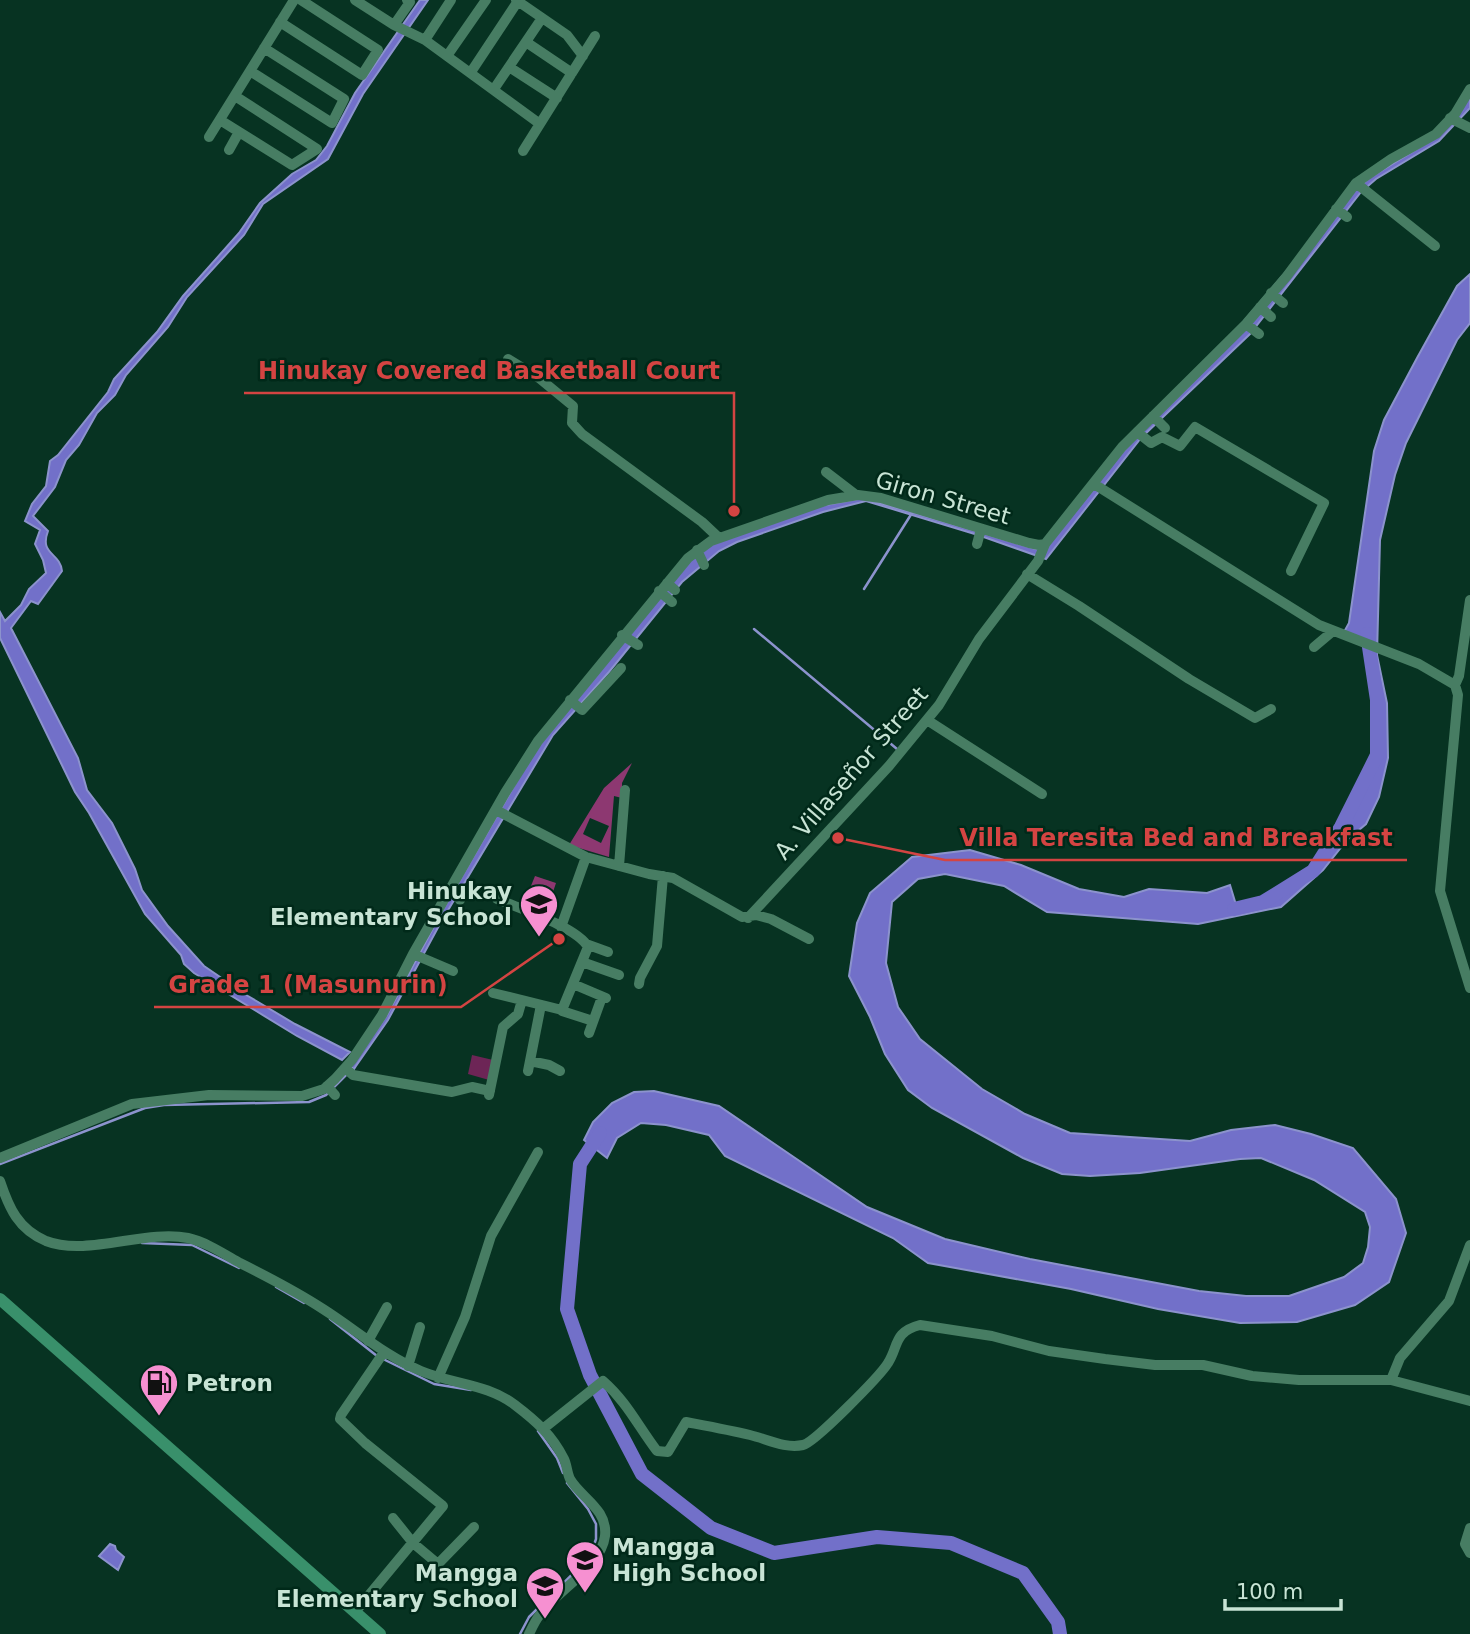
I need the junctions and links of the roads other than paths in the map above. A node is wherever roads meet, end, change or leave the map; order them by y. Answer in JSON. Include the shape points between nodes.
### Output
{"nodes":[{"id":1,"x":294,"y":0,"type":"edge"},
{"id":2,"x":301,"y":0,"type":"edge"},
{"id":3,"x":355,"y":0,"type":"edge"},
{"id":4,"x":407,"y":0,"type":"edge"},
{"id":5,"x":452,"y":0,"type":"edge"},
{"id":6,"x":486,"y":0,"type":"edge"},
{"id":7,"x":517,"y":1,"type":"edge"},
{"id":8,"x":542,"y":18,"type":"junction"},
{"id":9,"x":280,"y":22,"type":"junction"},
{"id":10,"x":394,"y":25,"type":"junction"},
{"id":11,"x":595,"y":36,"type":"dead end"},
{"id":12,"x":425,"y":40,"type":"junction"},
{"id":13,"x":526,"y":43,"type":"junction"},
{"id":14,"x":264,"y":48,"type":"junction"},
{"id":15,"x":447,"y":56,"type":"junction"},
{"id":16,"x":583,"y":56,"type":"junction"},
{"id":17,"x":509,"y":67,"type":"junction"},
{"id":18,"x":250,"y":71,"type":"junction"},
{"id":19,"x":471,"y":72,"type":"junction"},
{"id":20,"x":572,"y":73,"type":"junction"},
{"id":21,"x":494,"y":89,"type":"junction"},
{"id":22,"x":1470,"y":89,"type":"edge"},
{"id":23,"x":235,"y":96,"type":"junction"},
{"id":24,"x":557,"y":97,"type":"junction"},
{"id":25,"x":220,"y":120,"type":"junction"},
{"id":26,"x":1453,"y":120,"type":"junction"},
{"id":27,"x":540,"y":124,"type":"junction"},
{"id":28,"x":1470,"y":128,"type":"edge"},
{"id":29,"x":239,"y":132,"type":"junction"},
{"id":30,"x":209,"y":137,"type":"dead end"},
{"id":31,"x":229,"y":150,"type":"dead end"},
{"id":32,"x":523,"y":151,"type":"dead end"},
{"id":33,"x":1359,"y":186,"type":"junction"},
{"id":34,"x":1435,"y":246,"type":"dead end"},
{"id":35,"x":1248,"y":325,"type":"junction"},
{"id":36,"x":1259,"y":334,"type":"dead end"},
{"id":37,"x":508,"y":359,"type":"dead end"},
{"id":38,"x":1154,"y":417,"type":"junction"},
{"id":39,"x":1165,"y":428,"type":"dead end"},
{"id":40,"x":1139,"y":434,"type":"junction"},
{"id":41,"x":826,"y":472,"type":"dead end"},
{"id":42,"x":1097,"y":486,"type":"junction"},
{"id":43,"x":856,"y":495,"type":"junction"},
{"id":44,"x":719,"y":538,"type":"junction"},
{"id":45,"x":698,"y":552,"type":"junction"},
{"id":46,"x":1041,"y":552,"type":"junction"},
{"id":47,"x":704,"y":565,"type":"dead end"},
{"id":48,"x":1291,"y":571,"type":"dead end"},
{"id":49,"x":1027,"y":574,"type":"junction"},
{"id":50,"x":1470,"y":600,"type":"edge"},
{"id":51,"x":1338,"y":634,"type":"junction"},
{"id":52,"x":1314,"y":647,"type":"dead end"},
{"id":53,"x":621,"y":668,"type":"dead end"},
{"id":54,"x":1455,"y":685,"type":"junction"},
{"id":55,"x":573,"y":703,"type":"junction"},
{"id":56,"x":1271,"y":709,"type":"dead end"},
{"id":57,"x":927,"y":720,"type":"junction"},
{"id":58,"x":625,"y":790,"type":"dead end"},
{"id":59,"x":1042,"y":794,"type":"dead end"},
{"id":60,"x":500,"y":812,"type":"junction"},
{"id":61,"x":586,"y":857,"type":"junction"},
{"id":62,"x":619,"y":866,"type":"junction"},
{"id":63,"x":663,"y":876,"type":"junction"},
{"id":64,"x":497,"y":899,"type":"dead end"},
{"id":65,"x":748,"y":918,"type":"junction"},
{"id":66,"x":561,"y":927,"type":"junction"},
{"id":67,"x":809,"y":939,"type":"dead end"},
{"id":68,"x":586,"y":944,"type":"junction"},
{"id":69,"x":608,"y":952,"type":"dead end"},
{"id":70,"x":418,"y":957,"type":"junction"},
{"id":71,"x":582,"y":962,"type":"junction"},
{"id":72,"x":453,"y":971,"type":"dead end"},
{"id":73,"x":619,"y":975,"type":"dead end"},
{"id":74,"x":573,"y":984,"type":"junction"},
{"id":75,"x":639,"y":984,"type":"dead end"},
{"id":76,"x":1470,"y":988,"type":"edge"},
{"id":77,"x":493,"y":993,"type":"dead end"},
{"id":78,"x":522,"y":1000,"type":"junction"},
{"id":79,"x":541,"y":1005,"type":"junction"},
{"id":80,"x":562,"y":1012,"type":"dead end"},
{"id":81,"x":593,"y":1021,"type":"junction"},
{"id":82,"x":589,"y":1033,"type":"dead end"},
{"id":83,"x":350,"y":1068,"type":"junction"},
{"id":84,"x":560,"y":1072,"type":"dead end"},
{"id":85,"x":327,"y":1086,"type":"junction"},
{"id":86,"x":335,"y":1095,"type":"dead end"},
{"id":87,"x":538,"y":1152,"type":"dead end"},
{"id":88,"x":0,"y":1158,"type":"edge"},
{"id":89,"x":0,"y":1181,"type":"edge"},
{"id":90,"x":1470,"y":1245,"type":"edge"},
{"id":91,"x":0,"y":1299,"type":"edge"},
{"id":92,"x":387,"y":1307,"type":"dead end"},
{"id":93,"x":420,"y":1327,"type":"dead end"},
{"id":94,"x":368,"y":1341,"type":"junction"},
{"id":95,"x":379,"y":1358,"type":"junction"},
{"id":96,"x":408,"y":1366,"type":"junction"},
{"id":97,"x":438,"y":1378,"type":"junction"},
{"id":98,"x":1391,"y":1380,"type":"junction"},
{"id":99,"x":1470,"y":1401,"type":"edge"},
{"id":100,"x":544,"y":1429,"type":"junction"},
{"id":101,"x":393,"y":1518,"type":"dead end"},
{"id":102,"x":474,"y":1527,"type":"dead end"},
{"id":103,"x":1470,"y":1528,"type":"edge"},
{"id":104,"x":413,"y":1543,"type":"junction"},
{"id":105,"x":1470,"y":1553,"type":"edge"},
{"id":106,"x":355,"y":1612,"type":"junction"},
{"id":107,"x":380,"y":1634,"type":"edge"},
{"id":108,"x":528,"y":1634,"type":"edge"}],
"edges":[{"from":1,"to":9,"type":"street"},
{"from":2,"to":9,"type":"street","via":[[378,50],[362,75]]},
{"from":3,"to":10,"type":"street"},
{"from":4,"to":10,"type":"street","via":[[410,2]]},
{"from":5,"to":12,"type":"street"},
{"from":6,"to":15,"type":"street"},
{"from":7,"to":8,"type":"street"},
{"from":7,"to":19,"type":"street"},
{"from":8,"to":13,"type":"street"},
{"from":8,"to":16,"type":"street","via":[[567,35]]},
{"from":9,"to":14,"type":"street"},
{"from":10,"to":12,"type":"street"},
{"from":11,"to":16,"type":"street"},
{"from":12,"to":15,"type":"street"},
{"from":13,"to":17,"type":"street"},
{"from":13,"to":20,"type":"street"},
{"from":14,"to":18,"type":"street"},
{"from":14,"to":18,"type":"street","via":[[344,99],[331,123]]},
{"from":15,"to":19,"type":"street"},
{"from":16,"to":20,"type":"street"},
{"from":17,"to":21,"type":"street"},
{"from":17,"to":24,"type":"street"},
{"from":18,"to":23,"type":"street"},
{"from":19,"to":21,"type":"street"},
{"from":20,"to":24,"type":"street"},
{"from":21,"to":27,"type":"street"},
{"from":22,"to":26,"type":"street"},
{"from":23,"to":25,"type":"street"},
{"from":23,"to":29,"type":"street","via":[[317,149],[292,164]]},
{"from":24,"to":27,"type":"street"},
{"from":25,"to":29,"type":"street"},
{"from":25,"to":30,"type":"street"},
{"from":26,"to":28,"type":"street"},
{"from":26,"to":33,"type":"street","via":[[1429,143]]},
{"from":27,"to":32,"type":"street"},
{"from":29,"to":31,"type":"street"},
{"from":33,"to":34,"type":"street"},
{"from":33,"to":35,"type":"street","via":[[1265,311]]},
{"from":35,"to":36,"type":"street"},
{"from":35,"to":38,"type":"street","via":[[1181,396]]},
{"from":37,"to":44,"type":"street","via":[[573,406],[572,423],[578,431]]},
{"from":38,"to":39,"type":"street"},
{"from":38,"to":40,"type":"street"},
{"from":40,"to":42,"type":"street","via":[[1122,447]]},
{"from":40,"to":48,"type":"street","via":[[1151,443],[1162,437],[1180,446],[1195,426],[1324,503]]},
{"from":41,"to":43,"type":"street"},
{"from":42,"to":46,"type":"street"},
{"from":42,"to":51,"type":"street"},
{"from":43,"to":44,"type":"street","name":"Giron Street","via":[[828,500],[739,537]]},
{"from":43,"to":46,"type":"street","name":"Giron Street","via":[[894,501],[980,535],[1039,545]]},
{"from":44,"to":45,"type":"street","name":"Giron Street"},
{"from":45,"to":47,"type":"street"},
{"from":45,"to":55,"type":"street","name":"Giron Street","via":[[683,562],[665,596]]},
{"from":46,"to":49,"type":"street","name":"A. Villaseñor Street"},
{"from":49,"to":56,"type":"street","via":[[1255,718]]},
{"from":49,"to":57,"type":"street","name":"A. Villaseñor Street"},
{"from":50,"to":54,"type":"street"},
{"from":51,"to":52,"type":"street"},
{"from":51,"to":54,"type":"street","via":[[1419,664]]},
{"from":53,"to":55,"type":"street","via":[[582,710]]},
{"from":54,"to":76,"type":"street","via":[[1458,695],[1440,891]]},
{"from":55,"to":60,"type":"street","name":"Giron Street","via":[[538,741]]},
{"from":57,"to":59,"type":"street"},
{"from":57,"to":65,"type":"street","name":"A. Villaseñor Street"},
{"from":58,"to":62,"type":"street"},
{"from":60,"to":61,"type":"street"},
{"from":60,"to":70,"type":"street","name":"Giron Street"},
{"from":61,"to":62,"type":"street"},
{"from":61,"to":66,"type":"street"},
{"from":62,"to":63,"type":"street"},
{"from":63,"to":65,"type":"street"},
{"from":63,"to":75,"type":"street","via":[[657,946]]},
{"from":64,"to":66,"type":"street"},
{"from":65,"to":67,"type":"street","via":[[771,919]]},
{"from":66,"to":68,"type":"street"},
{"from":68,"to":69,"type":"street"},
{"from":68,"to":71,"type":"street"},
{"from":70,"to":72,"type":"street"},
{"from":70,"to":83,"type":"street","name":"Giron Street"},
{"from":71,"to":73,"type":"street"},
{"from":71,"to":74,"type":"street"},
{"from":74,"to":79,"type":"street","via":[[562,1010]]},
{"from":74,"to":81,"type":"street","via":[[604,997]]},
{"from":77,"to":78,"type":"street"},
{"from":78,"to":79,"type":"street"},
{"from":78,"to":83,"type":"street","via":[[517,1014],[503,1027],[490,1093],[472,1087],[452,1092]]},
{"from":79,"to":84,"type":"street","via":[[529,1066],[549,1065]]},
{"from":80,"to":81,"type":"street"},
{"from":81,"to":82,"type":"street"},
{"from":83,"to":85,"type":"street","name":"Giron Street"},
{"from":85,"to":86,"type":"street"},
{"from":85,"to":88,"type":"street","via":[[302,1096],[209,1096],[132,1104]]},
{"from":87,"to":97,"type":"street","via":[[491,1236],[466,1317]]},
{"from":89,"to":94,"type":"street","via":[[21,1226],[49,1242],[71,1245],[188,1238],[324,1309]]},
{"from":90,"to":98,"type":"street","via":[[1449,1301],[1400,1358]]},
{"from":91,"to":106,"type":"main road"},
{"from":92,"to":94,"type":"street"},
{"from":93,"to":96,"type":"street"},
{"from":94,"to":95,"type":"street"},
{"from":95,"to":96,"type":"street"},
{"from":95,"to":104,"type":"street","via":[[340,1419],[443,1506]]},
{"from":96,"to":97,"type":"street"},
{"from":97,"to":100,"type":"street","via":[[483,1388],[512,1402]]},
{"from":98,"to":99,"type":"street"},
{"from":98,"to":100,"type":"street","via":[[1299,1380],[1203,1365],[1155,1365],[1049,1351],[920,1325],[896,1340],[889,1363],[806,1445],[791,1447],[686,1422],[668,1452],[657,1451],[631,1410],[603,1381]]},
{"from":100,"to":108,"type":"street","via":[[566,1462],[570,1479],[603,1520],[605,1534],[596,1560],[539,1615]]},
{"from":101,"to":104,"type":"street"},
{"from":102,"to":104,"type":"street","via":[[438,1564]]},
{"from":103,"to":105,"type":"street","via":[[1465,1544]]},
{"from":104,"to":106,"type":"street"},
{"from":106,"to":107,"type":"main road"}]}
